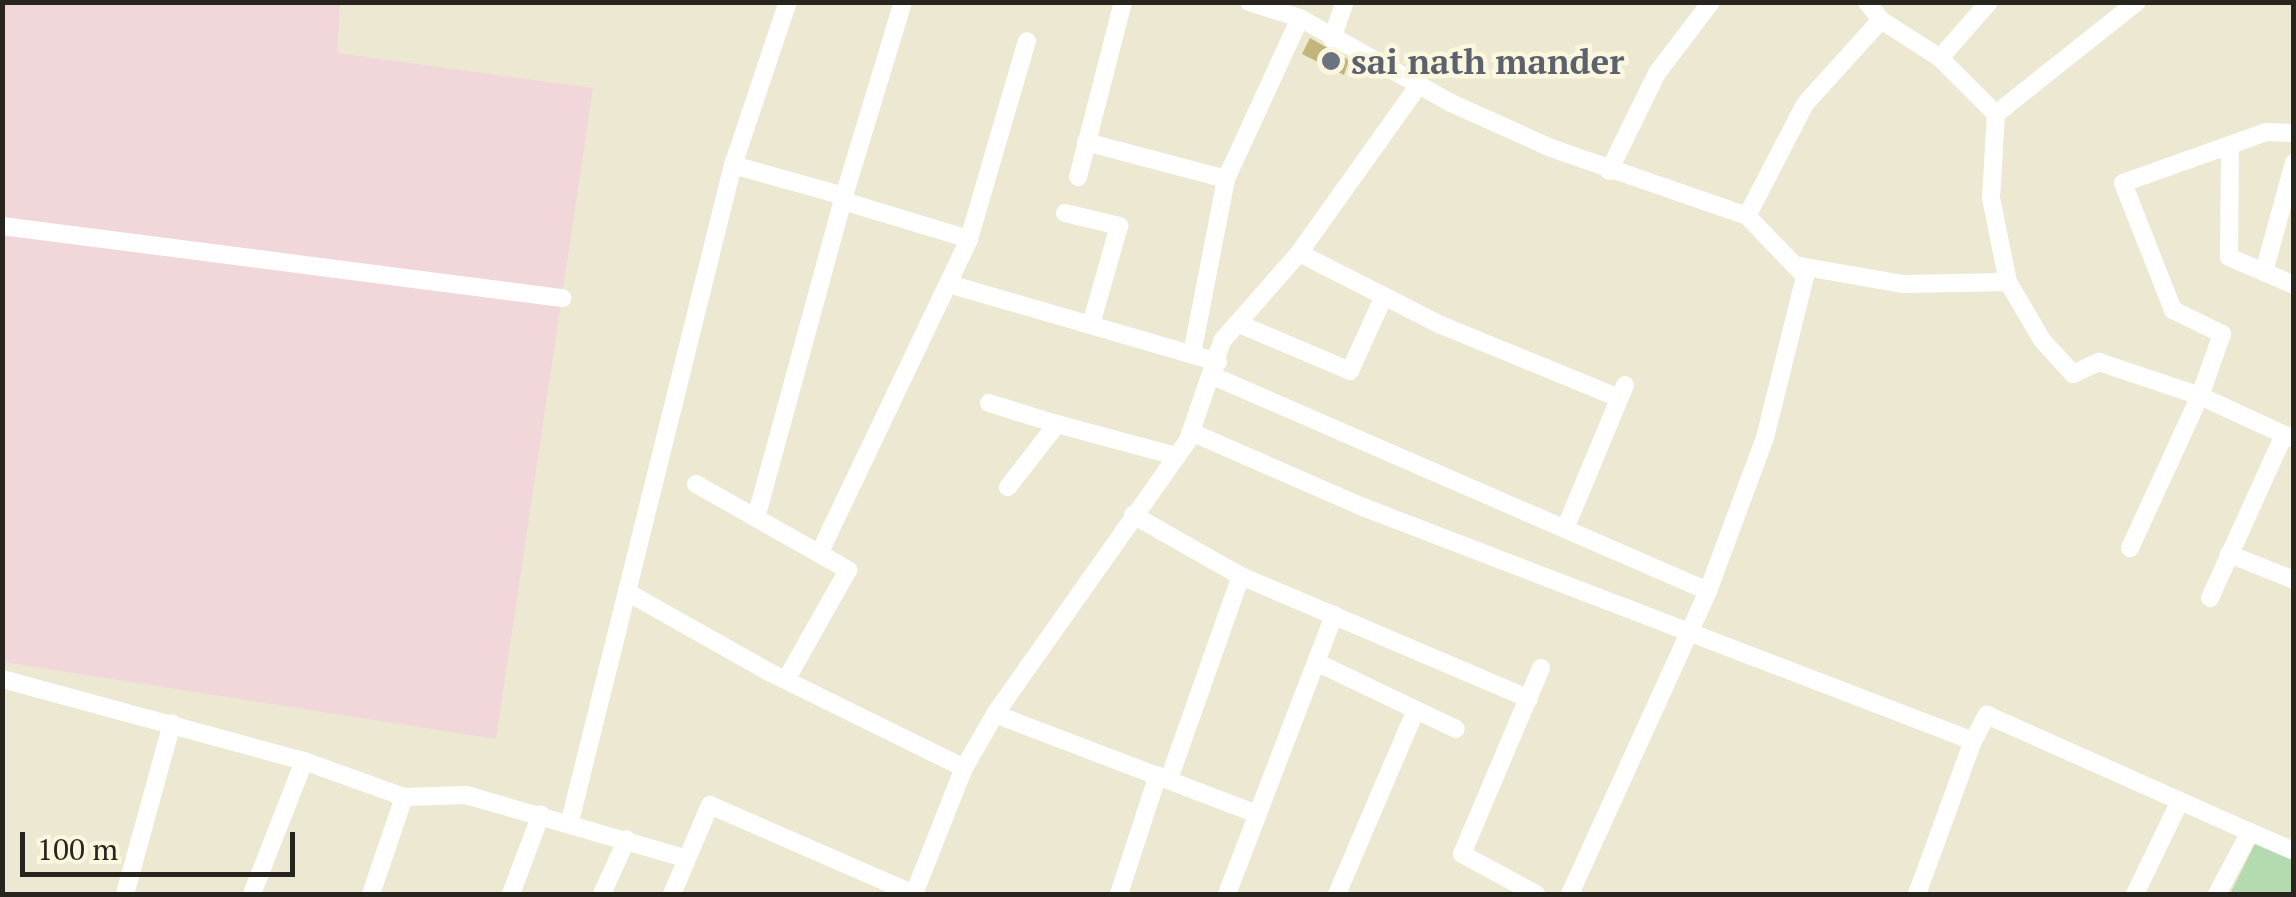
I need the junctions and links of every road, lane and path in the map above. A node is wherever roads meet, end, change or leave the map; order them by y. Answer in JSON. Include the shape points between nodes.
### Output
{"nodes":[{"id":1,"x":788,"y":2,"type":"edge"},
{"id":2,"x":903,"y":2,"type":"edge"},
{"id":3,"x":1122,"y":2,"type":"edge"},
{"id":4,"x":1249,"y":2,"type":"edge"},
{"id":5,"x":1344,"y":2,"type":"edge"},
{"id":6,"x":1711,"y":2,"type":"edge"},
{"id":7,"x":1868,"y":2,"type":"edge"},
{"id":8,"x":1989,"y":2,"type":"edge"},
{"id":9,"x":2137,"y":2,"type":"edge"},
{"id":10,"x":1300,"y":18,"type":"junction"},
{"id":11,"x":1881,"y":20,"type":"junction"},
{"id":12,"x":1332,"y":40,"type":"junction"},
{"id":13,"x":1027,"y":41,"type":"dead end"},
{"id":14,"x":1940,"y":58,"type":"junction"},
{"id":15,"x":1419,"y":85,"type":"junction"},
{"id":16,"x":1996,"y":114,"type":"junction"},
{"id":17,"x":2294,"y":133,"type":"edge"},
{"id":18,"x":1086,"y":142,"type":"junction"},
{"id":19,"x":2230,"y":145,"type":"junction"},
{"id":20,"x":2294,"y":164,"type":"edge"},
{"id":21,"x":733,"y":165,"type":"junction"},
{"id":22,"x":1609,"y":171,"type":"junction"},
{"id":23,"x":1078,"y":177,"type":"dead end"},
{"id":24,"x":1226,"y":179,"type":"junction"},
{"id":25,"x":844,"y":198,"type":"junction"},
{"id":26,"x":1065,"y":213,"type":"dead end"},
{"id":27,"x":1747,"y":216,"type":"junction"},
{"id":28,"x":2,"y":226,"type":"edge"},
{"id":29,"x":969,"y":239,"type":"junction"},
{"id":30,"x":1299,"y":253,"type":"junction"},
{"id":31,"x":1794,"y":266,"type":"junction"},
{"id":32,"x":2265,"y":268,"type":"junction"},
{"id":33,"x":2008,"y":282,"type":"junction"},
{"id":34,"x":949,"y":284,"type":"junction"},
{"id":35,"x":2294,"y":285,"type":"edge"},
{"id":36,"x":1384,"y":296,"type":"junction"},
{"id":37,"x":562,"y":298,"type":"dead end"},
{"id":38,"x":1237,"y":323,"type":"junction"},
{"id":39,"x":1091,"y":324,"type":"junction"},
{"id":40,"x":1192,"y":354,"type":"junction"},
{"id":41,"x":1215,"y":369,"type":"junction"},
{"id":42,"x":2200,"y":396,"type":"junction"},
{"id":43,"x":989,"y":403,"type":"dead end"},
{"id":44,"x":1057,"y":424,"type":"junction"},
{"id":45,"x":1191,"y":432,"type":"junction"},
{"id":46,"x":2289,"y":437,"type":"edge"},
{"id":47,"x":1176,"y":456,"type":"junction"},
{"id":48,"x":696,"y":484,"type":"dead end"},
{"id":49,"x":1008,"y":487,"type":"dead end"},
{"id":50,"x":1133,"y":515,"type":"junction"},
{"id":51,"x":756,"y":518,"type":"junction"},
{"id":52,"x":1565,"y":529,"type":"junction"},
{"id":53,"x":2130,"y":548,"type":"dead end"},
{"id":54,"x":820,"y":554,"type":"junction"},
{"id":55,"x":2230,"y":554,"type":"junction"},
{"id":56,"x":1241,"y":576,"type":"junction"},
{"id":57,"x":2294,"y":580,"type":"edge"},
{"id":58,"x":1708,"y":591,"type":"junction"},
{"id":59,"x":628,"y":592,"type":"junction"},
{"id":60,"x":2210,"y":598,"type":"dead end"},
{"id":61,"x":1334,"y":615,"type":"junction"},
{"id":62,"x":1688,"y":632,"type":"junction"},
{"id":63,"x":1316,"y":662,"type":"junction"},
{"id":64,"x":1541,"y":668,"type":"dead end"},
{"id":65,"x":2,"y":679,"type":"edge"},
{"id":66,"x":786,"y":680,"type":"junction"},
{"id":67,"x":1529,"y":699,"type":"junction"},
{"id":68,"x":1416,"y":710,"type":"junction"},
{"id":69,"x":995,"y":714,"type":"junction"},
{"id":70,"x":172,"y":723,"type":"junction"},
{"id":71,"x":1456,"y":729,"type":"dead end"},
{"id":72,"x":1973,"y":741,"type":"junction"},
{"id":73,"x":304,"y":760,"type":"junction"},
{"id":74,"x":964,"y":768,"type":"junction"},
{"id":75,"x":1163,"y":777,"type":"junction"},
{"id":76,"x":404,"y":796,"type":"junction"},
{"id":77,"x":2180,"y":801,"type":"junction"},
{"id":78,"x":541,"y":814,"type":"junction"},
{"id":79,"x":1257,"y":814,"type":"junction"},
{"id":80,"x":570,"y":821,"type":"junction"},
{"id":81,"x":2250,"y":832,"type":"junction"},
{"id":82,"x":627,"y":840,"type":"junction"},
{"id":83,"x":2294,"y":850,"type":"edge"},
{"id":84,"x":684,"y":858,"type":"junction"},
{"id":85,"x":124,"y":894,"type":"edge"},
{"id":86,"x":252,"y":894,"type":"edge"},
{"id":87,"x":372,"y":894,"type":"edge"},
{"id":88,"x":511,"y":894,"type":"edge"},
{"id":89,"x":602,"y":894,"type":"edge"},
{"id":90,"x":672,"y":894,"type":"edge"},
{"id":91,"x":914,"y":894,"type":"edge"},
{"id":92,"x":1118,"y":894,"type":"edge"},
{"id":93,"x":1227,"y":894,"type":"edge"},
{"id":94,"x":1337,"y":894,"type":"edge"},
{"id":95,"x":1536,"y":894,"type":"edge"},
{"id":96,"x":1570,"y":894,"type":"edge"},
{"id":97,"x":1917,"y":894,"type":"edge"},
{"id":98,"x":2135,"y":894,"type":"edge"},
{"id":99,"x":2217,"y":894,"type":"edge"}],
"edges":[{"from":1,"to":21,"type":"street"},
{"from":2,"to":25,"type":"street"},
{"from":3,"to":18,"type":"street"},
{"from":4,"to":10,"type":"street"},
{"from":5,"to":12,"type":"street"},
{"from":6,"to":22,"type":"street","via":[[1657,72]]},
{"from":7,"to":11,"type":"street"},
{"from":8,"to":14,"type":"street"},
{"from":9,"to":16,"type":"street"},
{"from":10,"to":12,"type":"street"},
{"from":10,"to":24,"type":"street"},
{"from":11,"to":14,"type":"street"},
{"from":11,"to":27,"type":"street","via":[[1806,104]]},
{"from":12,"to":15,"type":"street"},
{"from":13,"to":29,"type":"street"},
{"from":14,"to":16,"type":"street"},
{"from":15,"to":22,"type":"street"},
{"from":15,"to":30,"type":"street"},
{"from":16,"to":33,"type":"street","via":[[1991,198]]},
{"from":17,"to":19,"type":"street","via":[[2266,132]]},
{"from":18,"to":23,"type":"street"},
{"from":18,"to":24,"type":"street"},
{"from":19,"to":32,"type":"street","via":[[2229,257]]},
{"from":19,"to":42,"type":"street","via":[[2123,183],[2173,310],[2222,334]]},
{"from":20,"to":32,"type":"street"},
{"from":21,"to":25,"type":"street"},
{"from":21,"to":59,"type":"street"},
{"from":22,"to":27,"type":"street"},
{"from":24,"to":40,"type":"street"},
{"from":25,"to":29,"type":"street"},
{"from":25,"to":51,"type":"street"},
{"from":26,"to":39,"type":"street","via":[[1119,226]]},
{"from":27,"to":31,"type":"street"},
{"from":28,"to":37,"type":"street"},
{"from":29,"to":34,"type":"street"},
{"from":30,"to":36,"type":"street"},
{"from":30,"to":38,"type":"street"},
{"from":31,"to":33,"type":"street","via":[[1903,284]]},
{"from":31,"to":58,"type":"street","via":[[1805,276],[1765,438]]},
{"from":32,"to":35,"type":"street"},
{"from":33,"to":42,"type":"street","via":[[2042,340],[2074,374],[2099,362]]},
{"from":34,"to":39,"type":"street"},
{"from":34,"to":54,"type":"street"},
{"from":36,"to":38,"type":"street","via":[[1350,372]]},
{"from":36,"to":52,"type":"street","via":[[1622,391]]},
{"from":38,"to":41,"type":"street","via":[[1222,341]]},
{"from":39,"to":40,"type":"street"},
{"from":40,"to":41,"type":"street"},
{"from":41,"to":45,"type":"street"},
{"from":41,"to":52,"type":"street"},
{"from":42,"to":46,"type":"street"},
{"from":42,"to":53,"type":"street"},
{"from":43,"to":44,"type":"street"},
{"from":44,"to":47,"type":"street"},
{"from":44,"to":49,"type":"street"},
{"from":45,"to":47,"type":"street"},
{"from":45,"to":62,"type":"street","via":[[1363,507]]},
{"from":46,"to":55,"type":"street"},
{"from":47,"to":50,"type":"street"},
{"from":48,"to":51,"type":"street"},
{"from":50,"to":56,"type":"street"},
{"from":50,"to":69,"type":"street"},
{"from":51,"to":54,"type":"street"},
{"from":52,"to":58,"type":"street"},
{"from":54,"to":66,"type":"street","via":[[848,570]]},
{"from":55,"to":57,"type":"street"},
{"from":55,"to":60,"type":"street"},
{"from":56,"to":61,"type":"street"},
{"from":56,"to":75,"type":"street"},
{"from":58,"to":62,"type":"street"},
{"from":59,"to":66,"type":"street"},
{"from":59,"to":80,"type":"street"},
{"from":61,"to":63,"type":"street"},
{"from":61,"to":67,"type":"street"},
{"from":62,"to":72,"type":"street"},
{"from":62,"to":96,"type":"street"},
{"from":63,"to":68,"type":"street"},
{"from":63,"to":79,"type":"street"},
{"from":64,"to":67,"type":"street"},
{"from":65,"to":70,"type":"street"},
{"from":66,"to":74,"type":"street"},
{"from":67,"to":95,"type":"street","via":[[1462,854]]},
{"from":68,"to":71,"type":"street"},
{"from":68,"to":94,"type":"street"},
{"from":69,"to":74,"type":"street"},
{"from":69,"to":75,"type":"street"},
{"from":70,"to":73,"type":"street"},
{"from":70,"to":85,"type":"street"},
{"from":72,"to":77,"type":"street","via":[[1987,716]]},
{"from":72,"to":97,"type":"street"},
{"from":73,"to":76,"type":"street"},
{"from":73,"to":86,"type":"street"},
{"from":74,"to":91,"type":"street"},
{"from":75,"to":79,"type":"street"},
{"from":75,"to":92,"type":"street"},
{"from":76,"to":78,"type":"street","via":[[466,796]]},
{"from":76,"to":87,"type":"street"},
{"from":77,"to":81,"type":"street"},
{"from":77,"to":98,"type":"street"},
{"from":78,"to":80,"type":"street"},
{"from":78,"to":88,"type":"street"},
{"from":79,"to":93,"type":"street"},
{"from":80,"to":82,"type":"street"},
{"from":81,"to":83,"type":"street"},
{"from":81,"to":99,"type":"street"},
{"from":82,"to":84,"type":"street"},
{"from":82,"to":89,"type":"street"},
{"from":84,"to":90,"type":"street"},
{"from":84,"to":91,"type":"street","via":[[710,805]]}]}
